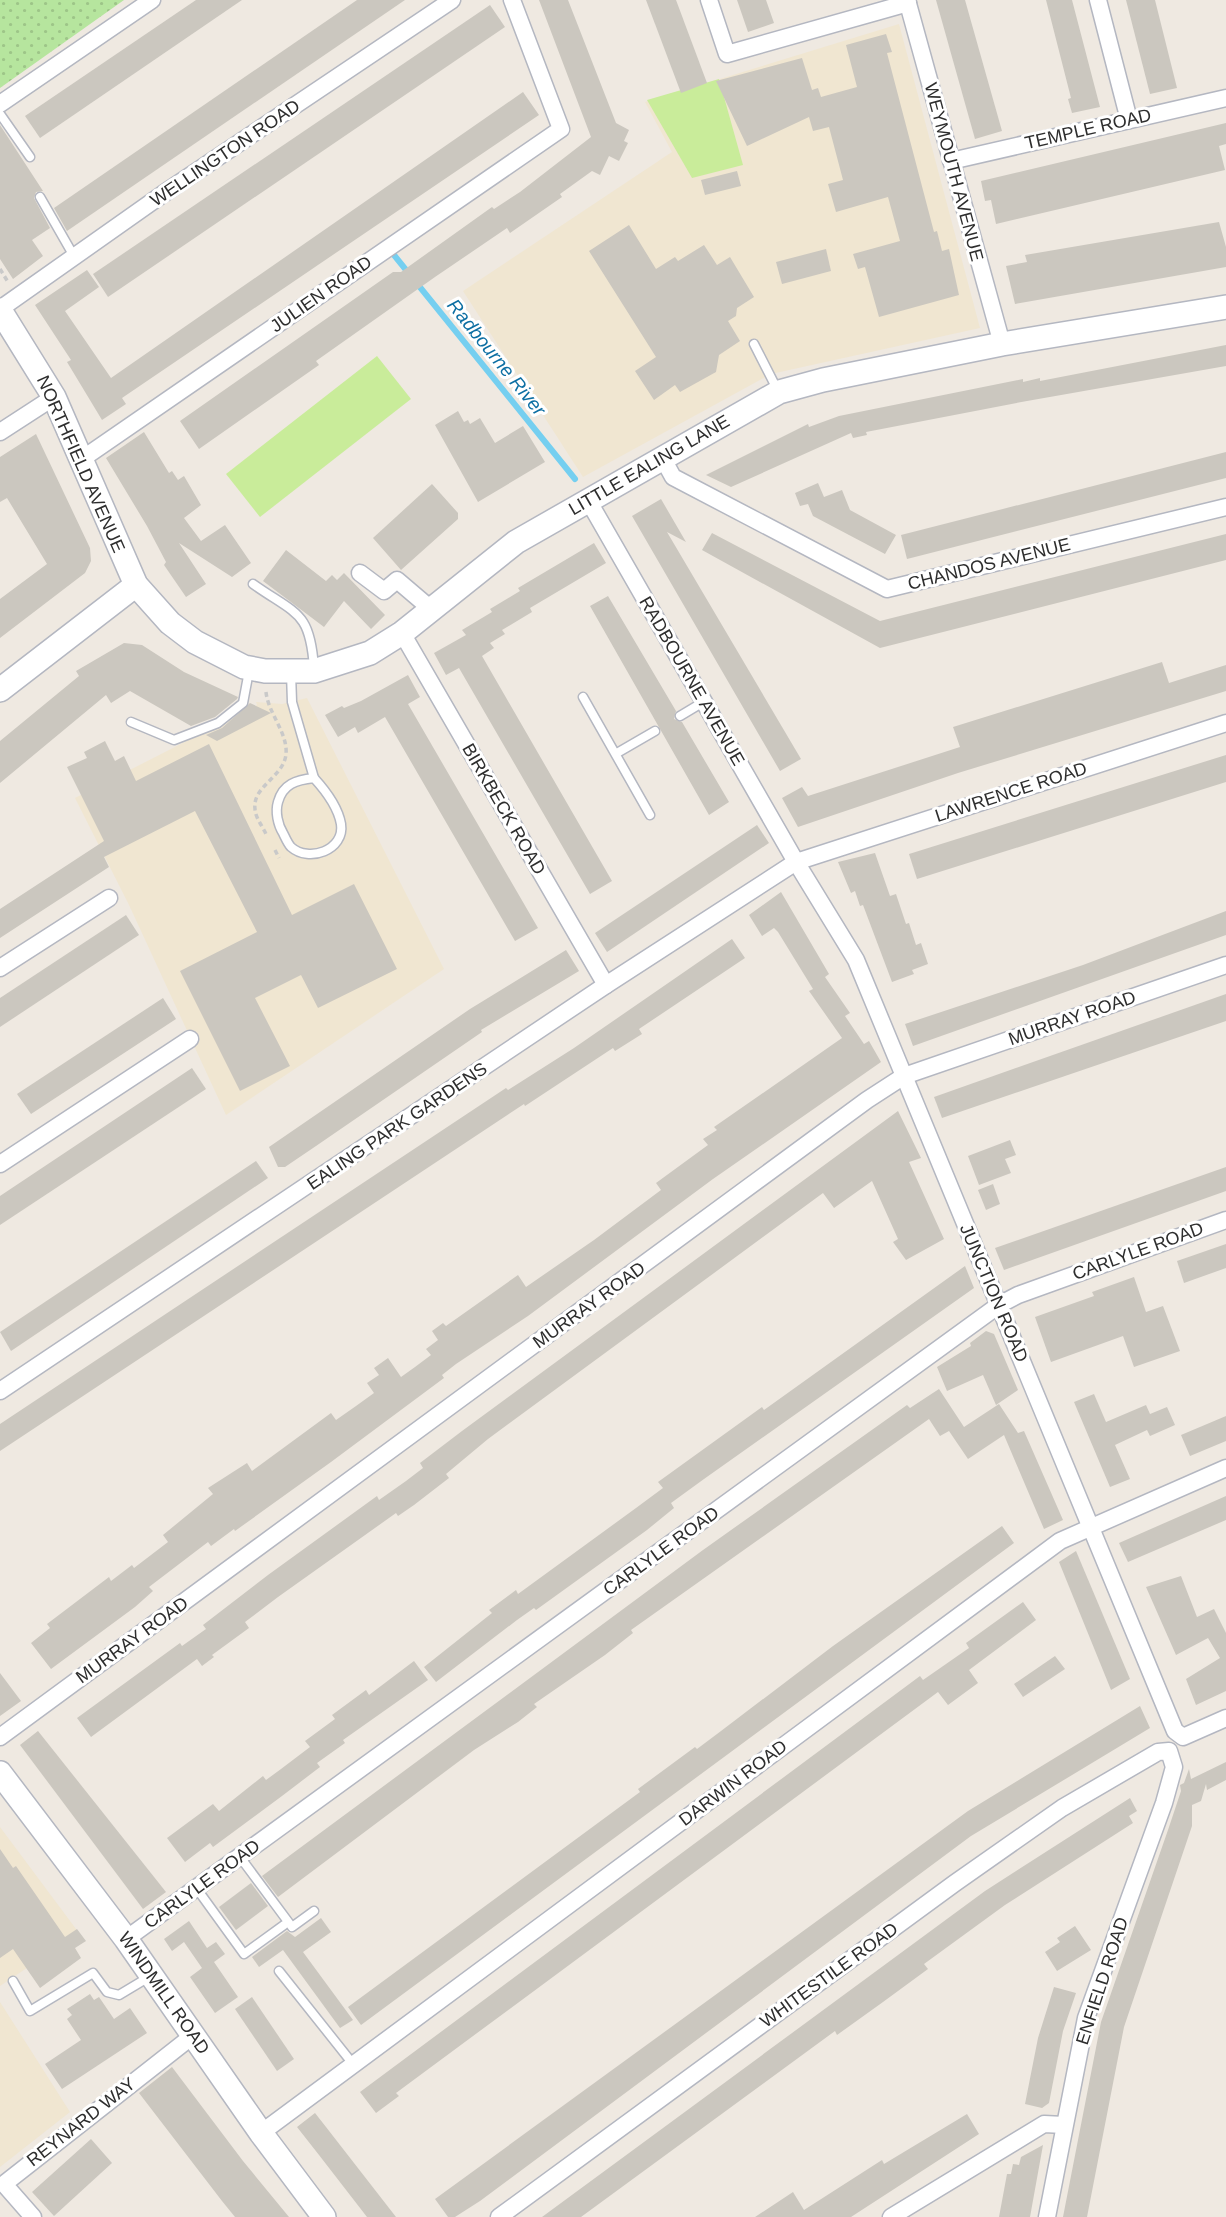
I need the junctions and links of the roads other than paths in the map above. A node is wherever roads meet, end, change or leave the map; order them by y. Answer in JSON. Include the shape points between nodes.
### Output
{"nodes":[{"id":1,"x":152,"y":0,"type":"edge"},
{"id":2,"x":452,"y":0,"type":"edge"},
{"id":3,"x":512,"y":0,"type":"edge"},
{"id":4,"x":709,"y":0,"type":"edge"},
{"id":5,"x":1098,"y":0,"type":"edge"},
{"id":6,"x":908,"y":1,"type":"edge"},
{"id":7,"x":1226,"y":98,"type":"edge"},
{"id":8,"x":0,"y":104,"type":"edge"},
{"id":9,"x":0,"y":114,"type":"edge"},
{"id":10,"x":1129,"y":120,"type":"junction"},
{"id":11,"x":30,"y":157,"type":"dead end"},
{"id":12,"x":951,"y":160,"type":"junction"},
{"id":13,"x":40,"y":197,"type":"dead end"},
{"id":14,"x":75,"y":258,"type":"junction"},
{"id":15,"x":1226,"y":307,"type":"edge"},
{"id":16,"x":0,"y":309,"type":"edge"},
{"id":17,"x":754,"y":344,"type":"dead end"},
{"id":18,"x":1002,"y":344,"type":"junction"},
{"id":19,"x":779,"y":392,"type":"junction"},
{"id":20,"x":54,"y":397,"type":"junction"},
{"id":21,"x":0,"y":432,"type":"edge"},
{"id":22,"x":662,"y":457,"type":"junction"},
{"id":23,"x":82,"y":459,"type":"junction"},
{"id":24,"x":587,"y":500,"type":"junction"},
{"id":25,"x":1226,"y":507,"type":"edge"},
{"id":26,"x":360,"y":573,"type":"dead end"},
{"id":27,"x":253,"y":584,"type":"dead end"},
{"id":28,"x":136,"y":585,"type":"junction"},
{"id":29,"x":432,"y":609,"type":"junction"},
{"id":30,"x":402,"y":632,"type":"junction"},
{"id":31,"x":249,"y":668,"type":"junction"},
{"id":32,"x":302,"y":672,"type":"junction"},
{"id":33,"x":0,"y":690,"type":"edge"},
{"id":34,"x":583,"y":697,"type":"dead end"},
{"id":35,"x":705,"y":701,"type":"junction"},
{"id":36,"x":680,"y":716,"type":"dead end"},
{"id":37,"x":131,"y":722,"type":"dead end"},
{"id":38,"x":1226,"y":723,"type":"edge"},
{"id":39,"x":655,"y":731,"type":"dead end"},
{"id":40,"x":617,"y":752,"type":"junction"},
{"id":41,"x":314,"y":778,"type":"junction"},
{"id":42,"x":650,"y":815,"type":"dead end"},
{"id":43,"x":796,"y":862,"type":"junction"},
{"id":44,"x":109,"y":898,"type":"dead end"},
{"id":45,"x":1226,"y":965,"type":"edge"},
{"id":46,"x":0,"y":968,"type":"edge"},
{"id":47,"x":606,"y":985,"type":"junction"},
{"id":48,"x":190,"y":1039,"type":"dead end"},
{"id":49,"x":904,"y":1076,"type":"junction"},
{"id":50,"x":0,"y":1164,"type":"edge"},
{"id":51,"x":1226,"y":1220,"type":"edge"},
{"id":52,"x":999,"y":1305,"type":"junction"},
{"id":53,"x":0,"y":1391,"type":"edge"},
{"id":54,"x":1226,"y":1468,"type":"edge"},
{"id":55,"x":1092,"y":1525,"type":"junction"},
{"id":56,"x":1226,"y":1718,"type":"edge"},
{"id":57,"x":0,"y":1737,"type":"edge"},
{"id":58,"x":1169,"y":1751,"type":"joint"},
{"id":59,"x":0,"y":1773,"type":"edge"},
{"id":60,"x":240,"y":1857,"type":"junction"},
{"id":61,"x":197,"y":1889,"type":"junction"},
{"id":62,"x":314,"y":1911,"type":"dead end"},
{"id":63,"x":284,"y":1925,"type":"dead end"},
{"id":64,"x":126,"y":1939,"type":"junction"},
{"id":65,"x":279,"y":1971,"type":"dead end"},
{"id":66,"x":152,"y":1975,"type":"junction"},
{"id":67,"x":13,"y":1981,"type":"dead end"},
{"id":68,"x":195,"y":2034,"type":"junction"},
{"id":69,"x":353,"y":2064,"type":"junction"},
{"id":70,"x":1064,"y":2125,"type":"junction"},
{"id":71,"x":261,"y":2133,"type":"junction"},
{"id":72,"x":33,"y":2217,"type":"edge"},
{"id":73,"x":324,"y":2217,"type":"edge"},
{"id":74,"x":499,"y":2217,"type":"edge"},
{"id":75,"x":891,"y":2217,"type":"edge"},
{"id":76,"x":1047,"y":2217,"type":"edge"}],
"edges":[{"from":1,"to":8,"type":"street"},
{"from":2,"to":14,"type":"street","name":"WELLINGTON ROAD"},
{"from":3,"to":23,"type":"street","name":"JULIEN ROAD","via":[[561,129]]},
{"from":4,"to":6,"type":"street","via":[[727,54]]},
{"from":5,"to":10,"type":"street"},
{"from":6,"to":12,"type":"street","name":"WEYMOUTH AVENUE"},
{"from":7,"to":10,"type":"street","name":"TEMPLE ROAD"},
{"from":9,"to":11,"type":"lane"},
{"from":10,"to":12,"type":"street","name":"TEMPLE ROAD"},
{"from":12,"to":18,"type":"street","name":"WEYMOUTH AVENUE"},
{"from":13,"to":14,"type":"lane"},
{"from":14,"to":16,"type":"street","name":"WELLINGTON ROAD"},
{"from":15,"to":18,"type":"main road","name":"LITTLE EALING LANE"},
{"from":16,"to":20,"type":"main road","name":"NORTHFIELD AVENUE"},
{"from":17,"to":19,"type":"lane"},
{"from":18,"to":19,"type":"main road","name":"LITTLE EALING LANE"},
{"from":19,"to":22,"type":"main road","name":"LITTLE EALING LANE"},
{"from":20,"to":21,"type":"street"},
{"from":20,"to":23,"type":"main road","name":"NORTHFIELD AVENUE"},
{"from":22,"to":24,"type":"main road","name":"LITTLE EALING LANE"},
{"from":22,"to":25,"type":"street","name":"CHANDOS AVENUE","via":[[673,477],[887,589]]},
{"from":23,"to":28,"type":"main road","name":"NORTHFIELD AVENUE"},
{"from":24,"to":29,"type":"main road","name":"LITTLE EALING LANE","via":[[516,542]]},
{"from":24,"to":35,"type":"street","name":"RADBOURNE AVENUE"},
{"from":26,"to":29,"type":"street","via":[[384,591],[397,580]]},
{"from":27,"to":32,"type":"lane","via":[[305,621],[311,636]]},
{"from":28,"to":31,"type":"main road","name":"LITTLE EALING LANE","via":[[170,623],[195,642]]},
{"from":28,"to":33,"type":"main road"},
{"from":29,"to":30,"type":"main road","name":"LITTLE EALING LANE"},
{"from":30,"to":32,"type":"main road","name":"LITTLE EALING LANE","via":[[351,662]]},
{"from":30,"to":47,"type":"street","name":"BIRKBECK ROAD"},
{"from":31,"to":32,"type":"main road","name":"LITTLE EALING LANE"},
{"from":31,"to":37,"type":"lane","via":[[243,703],[218,723],[174,740]]},
{"from":32,"to":41,"type":"lane","via":[[292,702]]},
{"from":34,"to":40,"type":"lane"},
{"from":35,"to":36,"type":"lane"},
{"from":35,"to":43,"type":"street","name":"RADBOURNE AVENUE"},
{"from":38,"to":43,"type":"street","name":"LAWRENCE ROAD"},
{"from":39,"to":40,"type":"lane"},
{"from":40,"to":42,"type":"lane"},
{"from":41,"to":41,"type":"lane","via":[[341,825],[339,839],[330,849],[310,855],[291,847],[280,828],[276,807],[281,791],[297,780]]},
{"from":43,"to":47,"type":"street","name":"EALING PARK GARDENS"},
{"from":43,"to":49,"type":"street","name":"JUNCTION ROAD","via":[[856,960]]},
{"from":44,"to":46,"type":"street"},
{"from":45,"to":49,"type":"street","name":"MURRAY ROAD"},
{"from":47,"to":53,"type":"street","name":"EALING PARK GARDENS"},
{"from":48,"to":50,"type":"street"},
{"from":49,"to":52,"type":"street","name":"JUNCTION ROAD"},
{"from":49,"to":57,"type":"street","name":"MURRAY ROAD"},
{"from":51,"to":52,"type":"street","name":"CARLYLE ROAD"},
{"from":52,"to":55,"type":"street","name":"JUNCTION ROAD"},
{"from":52,"to":60,"type":"street","name":"CARLYLE ROAD"},
{"from":54,"to":55,"type":"street","name":"DARWIN ROAD"},
{"from":55,"to":56,"type":"street","name":"JUNCTION ROAD","via":[[1175,1731],[1191,1736]]},
{"from":55,"to":69,"type":"street","name":"DARWIN ROAD","via":[[1060,1541]]},
{"from":58,"to":70,"type":"street","name":"ENFIELD ROAD","via":[[1172,1777],[1086,2018]]},
{"from":58,"to":74,"type":"street","name":"WHITESTILE ROAD","via":[[1158,1752],[1062,1808]]},
{"from":59,"to":64,"type":"main road","name":"WINDMILL ROAD"},
{"from":60,"to":61,"type":"street","name":"CARLYLE ROAD"},
{"from":60,"to":62,"type":"lane","via":[[292,1927]]},
{"from":61,"to":63,"type":"lane","via":[[244,1954]]},
{"from":61,"to":64,"type":"street","name":"CARLYLE ROAD"},
{"from":64,"to":66,"type":"main road","name":"WINDMILL ROAD"},
{"from":65,"to":69,"type":"lane"},
{"from":66,"to":67,"type":"lane","via":[[119,1995],[107,1992],[93,1973],[30,2011]]},
{"from":66,"to":68,"type":"main road","name":"WINDMILL ROAD"},
{"from":68,"to":71,"type":"main road","name":"WINDMILL ROAD"},
{"from":68,"to":72,"type":"street","name":"REYNARD WAY","via":[[4,2184]]},
{"from":69,"to":71,"type":"street","name":"DARWIN ROAD"},
{"from":70,"to":75,"type":"street","via":[[1045,2124]]},
{"from":70,"to":76,"type":"street","name":"ENFIELD ROAD"},
{"from":71,"to":73,"type":"main road","name":"WINDMILL ROAD"}]}
